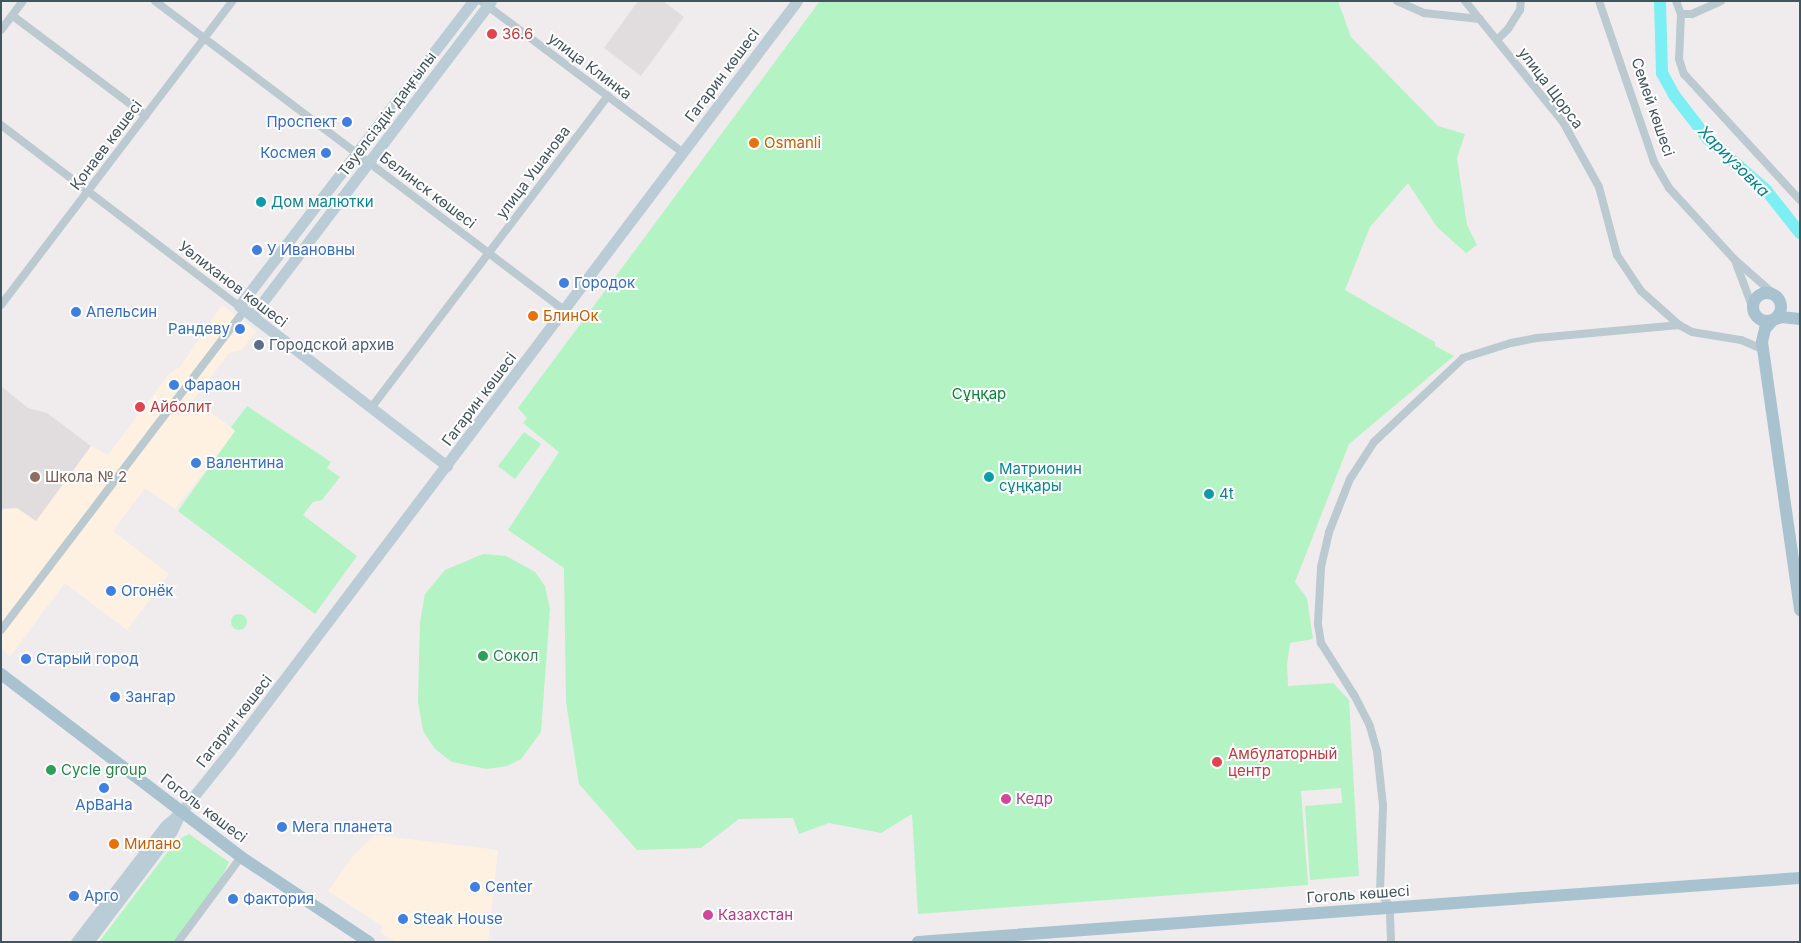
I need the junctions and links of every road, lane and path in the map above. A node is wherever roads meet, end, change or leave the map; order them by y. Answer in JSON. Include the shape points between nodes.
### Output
{"nodes":[{"id":1,"x":23,"y":1,"type":"edge"},
{"id":2,"x":156,"y":1,"type":"edge"},
{"id":3,"x":233,"y":1,"type":"edge"},
{"id":4,"x":473,"y":1,"type":"edge"},
{"id":5,"x":796,"y":1,"type":"edge"},
{"id":6,"x":1397,"y":1,"type":"edge"},
{"id":7,"x":1465,"y":1,"type":"edge"},
{"id":8,"x":1521,"y":1,"type":"edge"},
{"id":9,"x":1599,"y":1,"type":"edge"},
{"id":10,"x":1676,"y":1,"type":"edge"},
{"id":11,"x":1721,"y":1,"type":"edge"},
{"id":12,"x":487,"y":3,"type":"edge"},
{"id":13,"x":1680,"y":14,"type":"junction"},
{"id":14,"x":12,"y":16,"type":"junction"},
{"id":15,"x":1480,"y":19,"type":"junction"},
{"id":16,"x":1,"y":30,"type":"edge"},
{"id":17,"x":204,"y":39,"type":"junction"},
{"id":18,"x":1497,"y":40,"type":"junction"},
{"id":19,"x":608,"y":96,"type":"junction"},
{"id":20,"x":146,"y":116,"type":"junction"},
{"id":21,"x":1,"y":125,"type":"edge"},
{"id":22,"x":682,"y":152,"type":"junction"},
{"id":23,"x":357,"y":154,"type":"junction"},
{"id":24,"x":368,"y":163,"type":"junction"},
{"id":25,"x":87,"y":193,"type":"junction"},
{"id":26,"x":1800,"y":200,"type":"edge"},
{"id":27,"x":489,"y":254,"type":"junction"},
{"id":28,"x":1734,"y":259,"type":"junction"},
{"id":29,"x":1776,"y":296,"type":"junction"},
{"id":30,"x":1,"y":306,"type":"edge"},
{"id":31,"x":564,"y":310,"type":"junction"},
{"id":32,"x":240,"y":311,"type":"junction"},
{"id":33,"x":1754,"y":311,"type":"junction"},
{"id":34,"x":1800,"y":314,"type":"edge"},
{"id":35,"x":252,"y":316,"type":"junction"},
{"id":36,"x":1800,"y":319,"type":"edge"},
{"id":37,"x":1773,"y":320,"type":"junction"},
{"id":38,"x":1679,"y":324,"type":"junction"},
{"id":39,"x":1763,"y":346,"type":"junction"},
{"id":40,"x":371,"y":408,"type":"junction"},
{"id":41,"x":447,"y":466,"type":"junction"},
{"id":42,"x":1800,"y":610,"type":"edge"},
{"id":43,"x":1,"y":630,"type":"edge"},
{"id":44,"x":1,"y":674,"type":"edge"},
{"id":45,"x":181,"y":812,"type":"junction"},
{"id":46,"x":241,"y":857,"type":"junction"},
{"id":47,"x":1800,"y":878,"type":"edge"},
{"id":48,"x":1390,"y":908,"type":"junction"},
{"id":49,"x":76,"y":942,"type":"edge"},
{"id":50,"x":88,"y":942,"type":"edge"},
{"id":51,"x":178,"y":942,"type":"edge"},
{"id":52,"x":369,"y":942,"type":"edge"},
{"id":53,"x":918,"y":942,"type":"edge"},
{"id":54,"x":1392,"y":942,"type":"edge"}],
"edges":[{"from":1,"to":14,"type":"street"},
{"from":2,"to":17,"type":"street","name":"Белинск көшесі"},
{"from":3,"to":17,"type":"street","name":"Қонаев көшесі"},
{"from":4,"to":23,"type":"street","name":"Тәуелсіздік даңғылы"},
{"from":5,"to":22,"type":"street","name":"Гагарин көшесі"},
{"from":6,"to":15,"type":"street","via":[[1424,13]]},
{"from":7,"to":15,"type":"street","name":"улица Щорса"},
{"from":8,"to":18,"type":"street","via":[[1516,17]]},
{"from":9,"to":28,"type":"street","name":"Семей көшесі","via":[[1654,162],[1681,202]]},
{"from":10,"to":13,"type":"street"},
{"from":11,"to":13,"type":"street","via":[[1692,14]]},
{"from":12,"to":19,"type":"street","name":"улица Клинка"},
{"from":12,"to":24,"type":"street","name":"Тәуелсіздік даңғылы"},
{"from":13,"to":26,"type":"street","via":[[1679,59],[1684,74]]},
{"from":14,"to":16,"type":"street"},
{"from":14,"to":20,"type":"street"},
{"from":15,"to":18,"type":"street","name":"улица Щорса"},
{"from":17,"to":20,"type":"street","name":"Қонаев көшесі"},
{"from":17,"to":23,"type":"street","name":"Белинск көшесі"},
{"from":18,"to":38,"type":"street","name":"улица Щорса","via":[[1563,122],[1576,145],[1599,187],[1617,255],[1628,273],[1641,291]]},
{"from":19,"to":22,"type":"street","name":"улица Клинка"},
{"from":19,"to":27,"type":"street","name":"улица Ушанова"},
{"from":20,"to":25,"type":"street","name":"Қонаев көшесі"},
{"from":21,"to":25,"type":"street","name":"Уәлиханов көшесі"},
{"from":22,"to":31,"type":"street","name":"Гагарин көшесі"},
{"from":23,"to":24,"type":"street","name":"Белинск көшесі"},
{"from":23,"to":32,"type":"street","name":"Тәуелсіздік даңғылы"},
{"from":24,"to":27,"type":"street","name":"Белинск көшесі"},
{"from":24,"to":35,"type":"street","name":"Тәуелсіздік даңғылы"},
{"from":25,"to":30,"type":"street","name":"Қонаев көшесі"},
{"from":25,"to":32,"type":"street","name":"Уәлиханов көшесі"},
{"from":27,"to":31,"type":"street","name":"Белинск көшесі"},
{"from":27,"to":40,"type":"street","name":"улица Ушанова"},
{"from":28,"to":29,"type":"street","name":"Семей көшесі"},
{"from":28,"to":33,"type":"street"},
{"from":29,"to":33,"type":"main road","via":[[1763,293],[1756,298]]},
{"from":29,"to":34,"type":"main road"},
{"from":29,"to":37,"type":"main road","via":[[1781,308]]},
{"from":31,"to":41,"type":"street","name":"Гагарин көшесі"},
{"from":32,"to":35,"type":"street","name":"Уәлиханов көшесі"},
{"from":32,"to":43,"type":"street"},
{"from":33,"to":37,"type":"main road","via":[[1763,321]]},
{"from":33,"to":39,"type":"main road"},
{"from":35,"to":40,"type":"street","name":"Уәлиханов көшесі"},
{"from":36,"to":37,"type":"main road","via":[[1782,317]]},
{"from":37,"to":39,"type":"main road","via":[[1765,329]]},
{"from":38,"to":39,"type":"street","name":"улица Щорса","via":[[1692,332]]},
{"from":38,"to":48,"type":"street","via":[[1537,338],[1463,358],[1374,442],[1350,479],[1329,532],[1321,567],[1318,623],[1321,643],[1354,695],[1370,726],[1377,751],[1383,805],[1380,892]]},
{"from":39,"to":42,"type":"main road"},
{"from":40,"to":41,"type":"street","name":"Уәлиханов көшесі"},
{"from":41,"to":45,"type":"street","name":"Гагарин көшесі"},
{"from":44,"to":45,"type":"main road","name":"Гоголь көшесі"},
{"from":45,"to":46,"type":"main road","name":"Гоголь көшесі"},
{"from":45,"to":49,"type":"street","name":"Гагарин көшесі","via":[[165,826]]},
{"from":45,"to":50,"type":"street","name":"Гагарин көшесі","via":[[172,831]]},
{"from":46,"to":51,"type":"street"},
{"from":46,"to":52,"type":"main road","name":"Гоголь көшесі"},
{"from":47,"to":48,"type":"main road","name":"Гоголь көшесі"},
{"from":48,"to":53,"type":"main road","name":"Гоголь көшесі"},
{"from":48,"to":54,"type":"street"}]}
